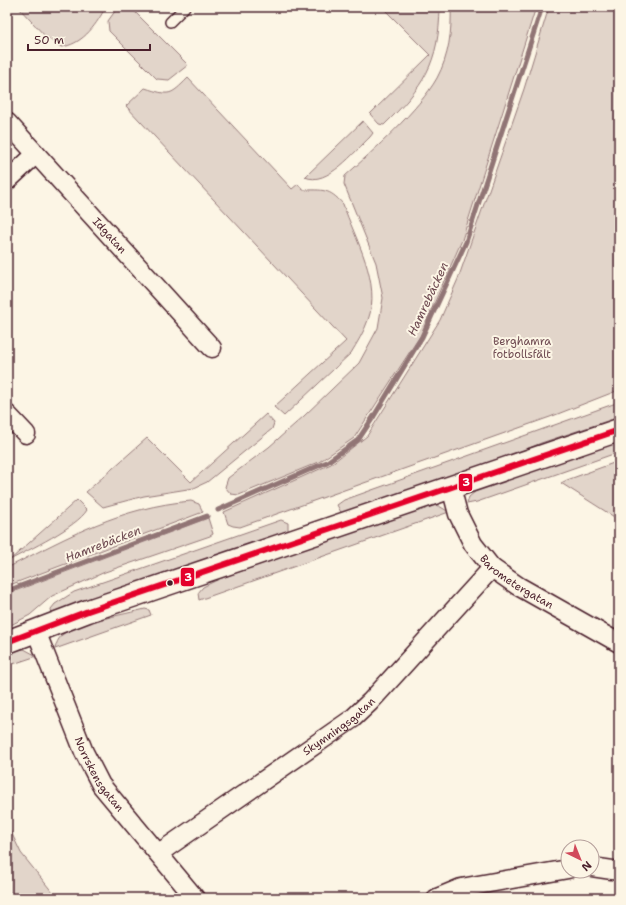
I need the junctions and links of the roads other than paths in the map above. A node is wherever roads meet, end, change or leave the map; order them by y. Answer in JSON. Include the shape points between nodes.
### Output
{"nodes":[{"id":1,"x":185,"y":7,"type":"edge"},
{"id":2,"x":170,"y":22,"type":"dead end"},
{"id":3,"x":7,"y":122,"type":"edge"},
{"id":4,"x":36,"y":154,"type":"junction"},
{"id":5,"x":7,"y":181,"type":"edge"},
{"id":6,"x":212,"y":348,"type":"dead end"},
{"id":7,"x":7,"y":414,"type":"edge"},
{"id":8,"x":619,"y":430,"type":"edge"},
{"id":9,"x":26,"y":434,"type":"dead end"},
{"id":10,"x":451,"y":487,"type":"junction"},
{"id":11,"x":492,"y":568,"type":"junction"},
{"id":12,"x":36,"y":632,"type":"junction"},
{"id":13,"x":7,"y":642,"type":"edge"},
{"id":14,"x":619,"y":643,"type":"edge"},
{"id":15,"x":159,"y":853,"type":"junction"},
{"id":16,"x":600,"y":868,"type":"edge"},
{"id":17,"x":560,"y":870,"type":"edge"},
{"id":18,"x":619,"y":871,"type":"edge"},
{"id":19,"x":195,"y":898,"type":"edge"},
{"id":20,"x":437,"y":898,"type":"edge"}],
"edges":[{"from":1,"to":2,"type":"lane"},
{"from":3,"to":4,"type":"street","name":"Idgatan"},
{"from":4,"to":5,"type":"street"},
{"from":4,"to":6,"type":"street","name":"Idgatan"},
{"from":7,"to":9,"type":"street"},
{"from":8,"to":10,"type":"street"},
{"from":10,"to":11,"type":"street","name":"Barometergatan","via":[[458,514],[472,544]]},
{"from":10,"to":12,"type":"street","via":[[88,611]]},
{"from":11,"to":14,"type":"street","name":"Barometergatan","via":[[518,586]]},
{"from":11,"to":15,"type":"street","name":"Skymningsgatan","via":[[352,719]]},
{"from":12,"to":13,"type":"street"},
{"from":12,"to":15,"type":"street","name":"Norrskensgatan","via":[[84,752],[101,785]]},
{"from":15,"to":19,"type":"street","name":"Norrskensgatan"},
{"from":16,"to":18,"type":"street"},
{"from":17,"to":20,"type":"street","via":[[461,888]]}]}
